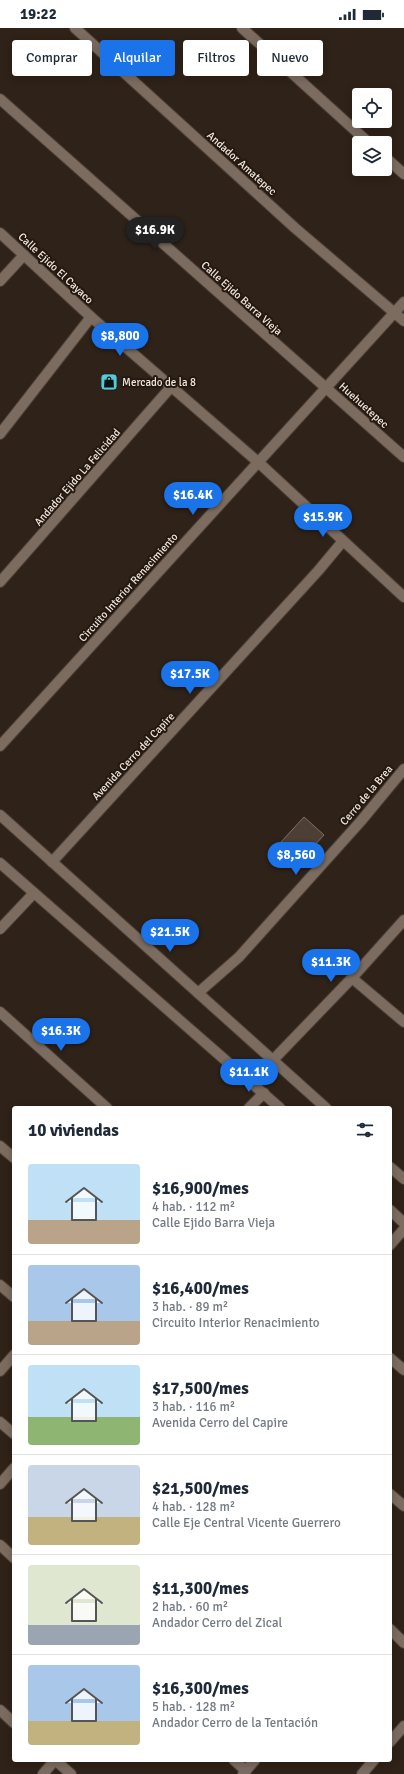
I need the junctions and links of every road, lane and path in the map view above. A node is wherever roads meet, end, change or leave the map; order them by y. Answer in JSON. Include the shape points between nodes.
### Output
{"nodes":[{"id":1,"x":75,"y":28,"type":"edge"},
{"id":2,"x":242,"y":28,"type":"edge"},
{"id":3,"x":0,"y":99,"type":"edge"},
{"id":4,"x":361,"y":136,"type":"edge"},
{"id":5,"x":392,"y":163,"type":"edge"},
{"id":6,"x":404,"y":174,"type":"edge"},
{"id":7,"x":0,"y":233,"type":"edge"},
{"id":8,"x":24,"y":255,"type":"junction"},
{"id":9,"x":0,"y":280,"type":"edge"},
{"id":10,"x":404,"y":302,"type":"edge"},
{"id":11,"x":395,"y":312,"type":"junction"},
{"id":12,"x":91,"y":317,"type":"junction"},
{"id":13,"x":404,"y":320,"type":"edge"},
{"id":14,"x":171,"y":387,"type":"junction"},
{"id":15,"x":325,"y":387,"type":"junction"},
{"id":16,"x":0,"y":434,"type":"edge"},
{"id":17,"x":404,"y":457,"type":"edge"},
{"id":18,"x":258,"y":462,"type":"junction"},
{"id":19,"x":343,"y":541,"type":"junction"},
{"id":20,"x":0,"y":582,"type":"edge"},
{"id":21,"x":404,"y":597,"type":"edge"},
{"id":22,"x":0,"y":746,"type":"edge"},
{"id":23,"x":404,"y":769,"type":"edge"},
{"id":24,"x":0,"y":815,"type":"edge"},
{"id":25,"x":52,"y":862,"type":"junction"},
{"id":26,"x":0,"y":863,"type":"edge"},
{"id":27,"x":34,"y":893,"type":"junction"},
{"id":28,"x":404,"y":920,"type":"edge"},
{"id":29,"x":0,"y":929,"type":"edge"},
{"id":30,"x":352,"y":978,"type":"junction"},
{"id":31,"x":198,"y":993,"type":"junction"},
{"id":32,"x":0,"y":1012,"type":"edge"},
{"id":33,"x":404,"y":1022,"type":"edge"},
{"id":34,"x":273,"y":1060,"type":"junction"},
{"id":35,"x":264,"y":1093,"type":"junction"},
{"id":36,"x":106,"y":1106,"type":"edge"},
{"id":37,"x":251,"y":1106,"type":"edge"},
{"id":38,"x":278,"y":1106,"type":"edge"},
{"id":39,"x":324,"y":1106,"type":"edge"},
{"id":40,"x":0,"y":1146,"type":"edge"},
{"id":41,"x":12,"y":1156,"type":"edge"},
{"id":42,"x":392,"y":1169,"type":"edge"},
{"id":43,"x":404,"y":1179,"type":"edge"},
{"id":44,"x":392,"y":1212,"type":"edge"},
{"id":45,"x":404,"y":1223,"type":"edge"},
{"id":46,"x":404,"y":1229,"type":"edge"},
{"id":47,"x":392,"y":1243,"type":"edge"},
{"id":48,"x":0,"y":1285,"type":"edge"},
{"id":49,"x":12,"y":1295,"type":"edge"},
{"id":50,"x":12,"y":1358,"type":"edge"},
{"id":51,"x":392,"y":1360,"type":"edge"},
{"id":52,"x":404,"y":1370,"type":"edge"},
{"id":53,"x":0,"y":1371,"type":"edge"},
{"id":54,"x":0,"y":1422,"type":"edge"},
{"id":55,"x":12,"y":1432,"type":"edge"},
{"id":56,"x":12,"y":1470,"type":"edge"},
{"id":57,"x":0,"y":1484,"type":"edge"},
{"id":58,"x":392,"y":1496,"type":"edge"},
{"id":59,"x":404,"y":1506,"type":"edge"},
{"id":60,"x":0,"y":1545,"type":"edge"},
{"id":61,"x":12,"y":1556,"type":"edge"},
{"id":62,"x":392,"y":1631,"type":"edge"},
{"id":63,"x":404,"y":1643,"type":"edge"},
{"id":64,"x":0,"y":1710,"type":"edge"},
{"id":65,"x":12,"y":1721,"type":"edge"},
{"id":66,"x":404,"y":1726,"type":"edge"},
{"id":67,"x":392,"y":1740,"type":"edge"},
{"id":68,"x":53,"y":1762,"type":"edge"},
{"id":69,"x":57,"y":1762,"type":"edge"},
{"id":70,"x":236,"y":1762,"type":"edge"},
{"id":71,"x":253,"y":1762,"type":"edge"},
{"id":72,"x":372,"y":1762,"type":"edge"},
{"id":73,"x":245,"y":1772,"type":"edge"},
{"id":74,"x":43,"y":1774,"type":"edge"},
{"id":75,"x":71,"y":1774,"type":"edge"},
{"id":76,"x":362,"y":1774,"type":"edge"}],
"edges":[{"from":1,"to":11,"type":"street","name":"Andador Amatepec","via":[[295,228]]},
{"from":2,"to":4,"type":"street"},
{"from":3,"to":15,"type":"street","name":"Calle Ejido Barra Vieja"},
{"from":5,"to":6,"type":"street"},
{"from":7,"to":8,"type":"street","name":"Calle Ejido El Cayaco"},
{"from":8,"to":9,"type":"street"},
{"from":8,"to":12,"type":"street","name":"Calle Ejido El Cayaco"},
{"from":10,"to":11,"type":"street","name":"Circuito Interior Renacimiento"},
{"from":11,"to":13,"type":"street","name":"Andador Amatepec"},
{"from":11,"to":15,"type":"street","name":"Circuito Interior Renacimiento"},
{"from":12,"to":14,"type":"street","name":"Calle Ejido El Cayaco"},
{"from":12,"to":16,"type":"street"},
{"from":14,"to":18,"type":"street","name":"Calle Ejido El Cayaco"},
{"from":14,"to":20,"type":"street","name":"Andador Ejido La Felicidad"},
{"from":15,"to":17,"type":"street","name":"Huehuetepec"},
{"from":15,"to":18,"type":"street","name":"Circuito Interior Renacimiento"},
{"from":18,"to":19,"type":"street","name":"Calle Ejido El Cayaco"},
{"from":18,"to":22,"type":"street","name":"Circuito Interior Renacimiento"},
{"from":19,"to":21,"type":"street","name":"Calle Ejido El Cayaco"},
{"from":19,"to":25,"type":"street","name":"Avenida Cerro del Capire"},
{"from":23,"to":31,"type":"street","name":"Cerro de la Brea","via":[[239,957]]},
{"from":24,"to":25,"type":"street"},
{"from":25,"to":31,"type":"street"},
{"from":26,"to":27,"type":"street"},
{"from":27,"to":29,"type":"street"},
{"from":27,"to":35,"type":"street"},
{"from":28,"to":30,"type":"street"},
{"from":30,"to":33,"type":"street"},
{"from":30,"to":34,"type":"street"},
{"from":31,"to":34,"type":"street"},
{"from":32,"to":36,"type":"street"},
{"from":34,"to":39,"type":"street"},
{"from":35,"to":37,"type":"street"},
{"from":35,"to":38,"type":"street"},
{"from":40,"to":41,"type":"street"},
{"from":42,"to":43,"type":"street"},
{"from":44,"to":45,"type":"street"},
{"from":46,"to":47,"type":"street"},
{"from":48,"to":49,"type":"street"},
{"from":50,"to":53,"type":"street"},
{"from":51,"to":52,"type":"street"},
{"from":54,"to":55,"type":"street"},
{"from":56,"to":57,"type":"street"},
{"from":58,"to":59,"type":"street"},
{"from":60,"to":61,"type":"street"},
{"from":62,"to":63,"type":"street"},
{"from":64,"to":65,"type":"street"},
{"from":66,"to":67,"type":"street"},
{"from":68,"to":74,"type":"street"},
{"from":69,"to":75,"type":"street"},
{"from":70,"to":73,"type":"street"},
{"from":71,"to":73,"type":"street"},
{"from":72,"to":76,"type":"street"}]}
